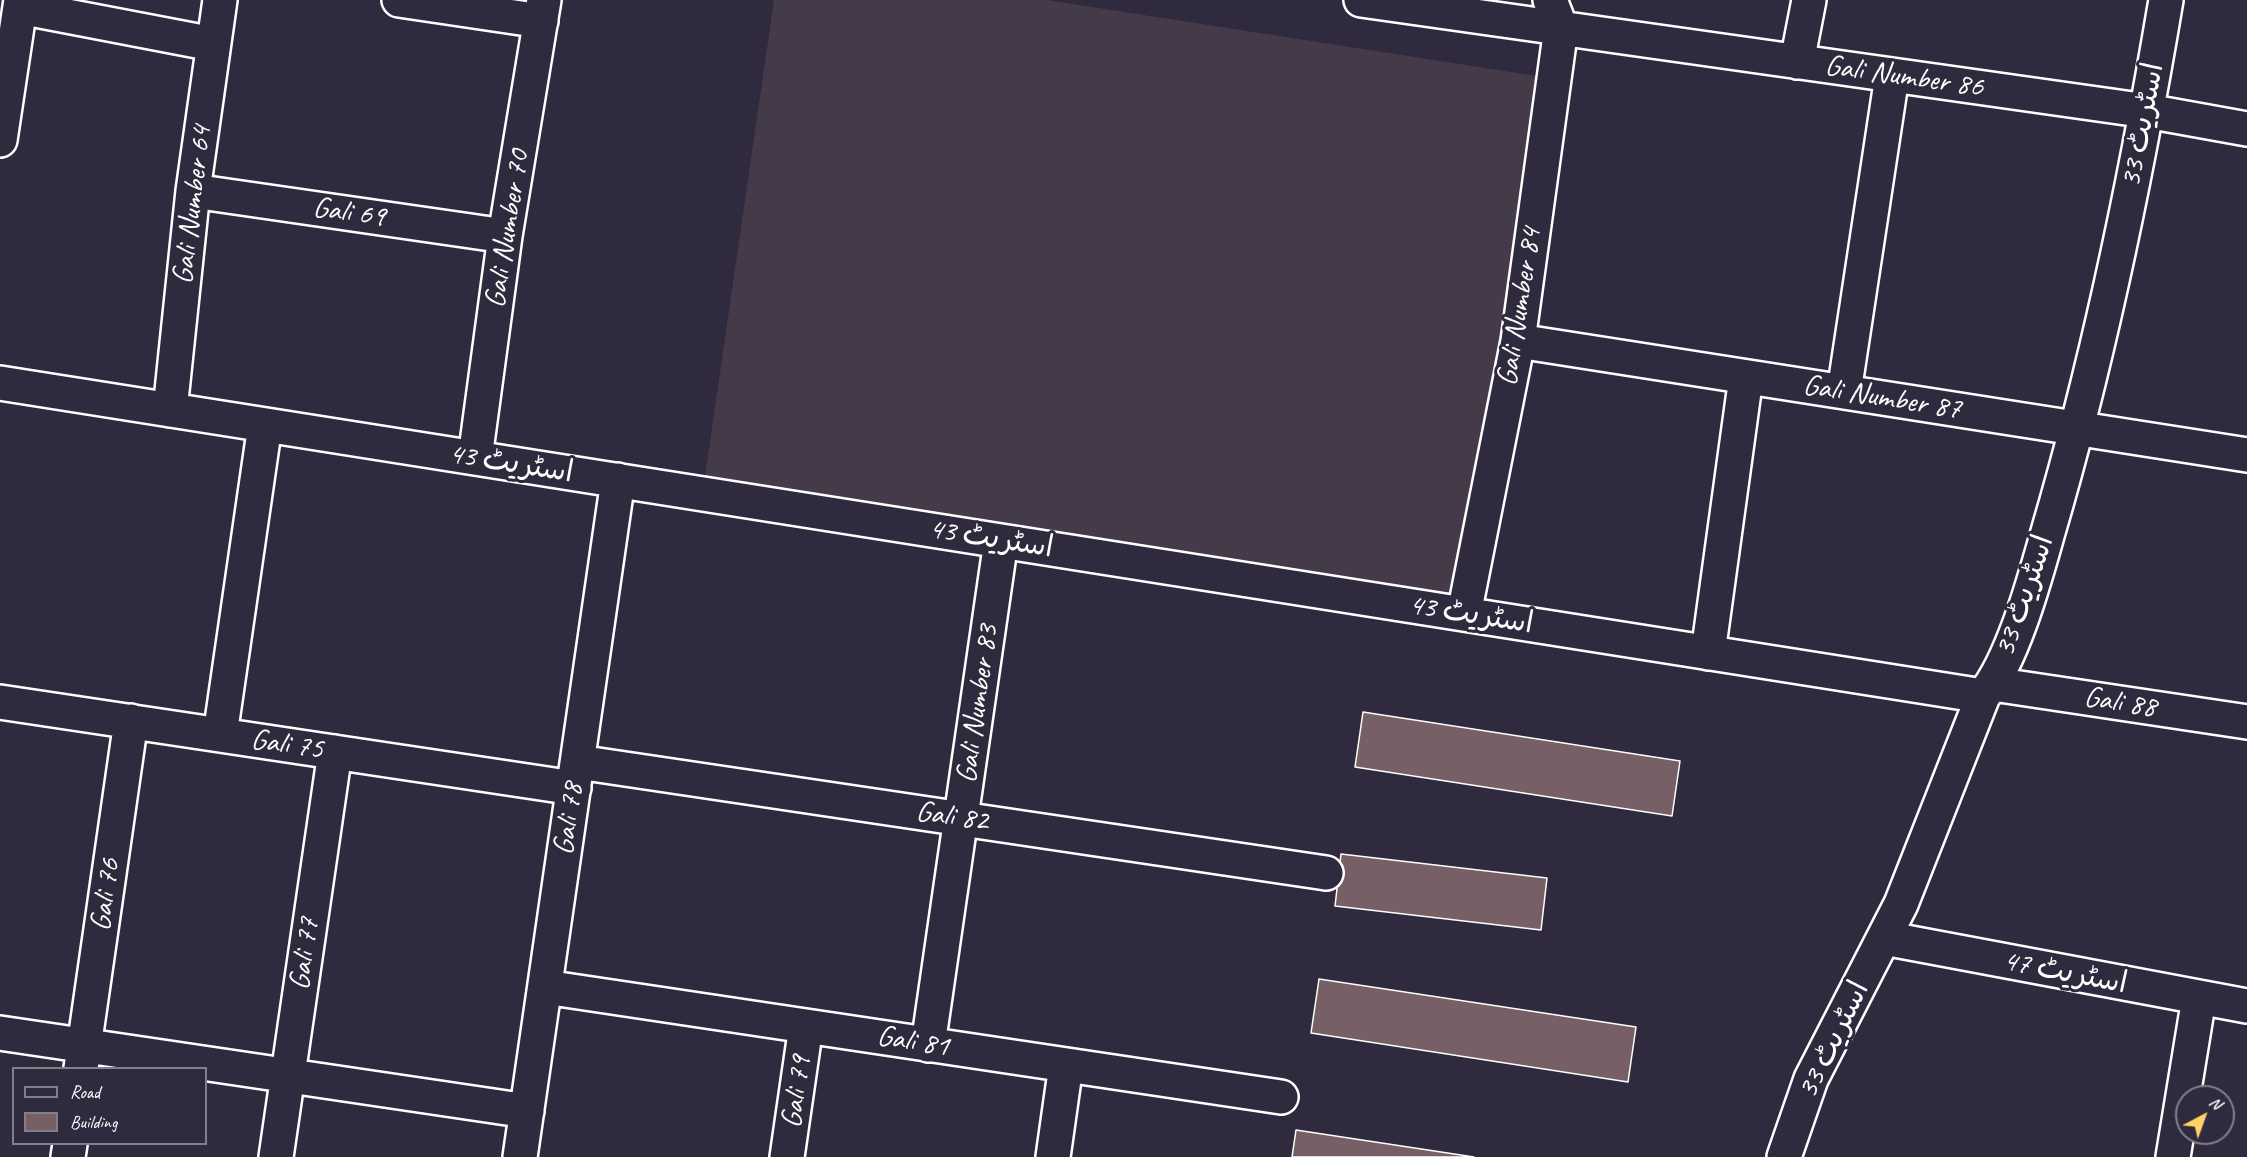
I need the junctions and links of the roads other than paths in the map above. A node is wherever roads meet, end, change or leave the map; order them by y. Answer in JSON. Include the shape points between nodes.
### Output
{"nodes":[{"id":1,"x":220,"y":0,"type":"edge"},
{"id":2,"x":399,"y":0,"type":"edge"},
{"id":3,"x":1361,"y":0,"type":"edge"},
{"id":4,"x":1809,"y":0,"type":"edge"},
{"id":5,"x":2166,"y":0,"type":"edge"},
{"id":6,"x":21,"y":4,"type":"edge"},
{"id":7,"x":1439,"y":5,"type":"edge"},
{"id":8,"x":543,"y":10,"type":"edge"},
{"id":9,"x":1556,"y":14,"type":"edge"},
{"id":10,"x":213,"y":44,"type":"junction"},
{"id":11,"x":1797,"y":62,"type":"junction"},
{"id":12,"x":1892,"y":76,"type":"junction"},
{"id":13,"x":2147,"y":111,"type":"junction"},
{"id":14,"x":2247,"y":129,"type":"edge"},
{"id":15,"x":0,"y":140,"type":"edge"},
{"id":16,"x":193,"y":191,"type":"junction"},
{"id":17,"x":506,"y":236,"type":"junction"},
{"id":18,"x":1518,"y":341,"type":"junction"},
{"id":19,"x":1746,"y":377,"type":"junction"},
{"id":20,"x":0,"y":383,"type":"edge"},
{"id":21,"x":1844,"y":392,"type":"junction"},
{"id":22,"x":170,"y":410,"type":"junction"},
{"id":23,"x":265,"y":425,"type":"junction"},
{"id":24,"x":2078,"y":429,"type":"junction"},
{"id":25,"x":2247,"y":455,"type":"edge"},
{"id":26,"x":475,"y":458,"type":"junction"},
{"id":27,"x":618,"y":480,"type":"junction"},
{"id":28,"x":1001,"y":541,"type":"junction"},
{"id":29,"x":1464,"y":614,"type":"junction"},
{"id":30,"x":1708,"y":653,"type":"junction"},
{"id":31,"x":1988,"y":690,"type":"junction"},
{"id":32,"x":0,"y":702,"type":"edge"},
{"id":33,"x":131,"y":721,"type":"junction"},
{"id":34,"x":2247,"y":722,"type":"edge"},
{"id":35,"x":220,"y":735,"type":"junction"},
{"id":36,"x":335,"y":752,"type":"junction"},
{"id":37,"x":576,"y":775,"type":"junction"},
{"id":38,"x":961,"y":819,"type":"junction"},
{"id":39,"x":1326,"y":873,"type":"dead end"},
{"id":40,"x":1884,"y":938,"type":"junction"},
{"id":41,"x":545,"y":987,"type":"junction"},
{"id":42,"x":2199,"y":998,"type":"junction"},
{"id":43,"x":2247,"y":1006,"type":"edge"},
{"id":44,"x":806,"y":1026,"type":"junction"},
{"id":45,"x":0,"y":1033,"type":"edge"},
{"id":46,"x":928,"y":1044,"type":"junction"},
{"id":47,"x":82,"y":1057,"type":"edge"},
{"id":48,"x":1066,"y":1065,"type":"junction"},
{"id":49,"x":190,"y":1067,"type":"edge"},
{"id":50,"x":207,"y":1069,"type":"edge"},
{"id":51,"x":288,"y":1076,"type":"junction"},
{"id":52,"x":1281,"y":1097,"type":"dead end"},
{"id":53,"x":527,"y":1112,"type":"junction"},
{"id":54,"x":276,"y":1157,"type":"edge"},
{"id":55,"x":520,"y":1157,"type":"edge"},
{"id":56,"x":787,"y":1157,"type":"edge"},
{"id":57,"x":1053,"y":1157,"type":"edge"},
{"id":58,"x":1784,"y":1157,"type":"edge"},
{"id":59,"x":2173,"y":1157,"type":"edge"}],
"edges":[{"from":1,"to":10,"type":"street","name":"Gali Number 64"},
{"from":2,"to":8,"type":"street"},
{"from":3,"to":7,"type":"street","name":"Gali Number 86"},
{"from":4,"to":11,"type":"street"},
{"from":5,"to":13,"type":"street","name":"اسٹریٹ 33"},
{"from":6,"to":10,"type":"street"},
{"from":6,"to":15,"type":"street"},
{"from":7,"to":9,"type":"street","name":"Gali Number 86"},
{"from":8,"to":17,"type":"street","name":"Gali Number 70"},
{"from":9,"to":11,"type":"street","name":"Gali Number 86"},
{"from":9,"to":18,"type":"street","name":"Gali Number 84"},
{"from":10,"to":16,"type":"street","name":"Gali Number 64"},
{"from":11,"to":12,"type":"street","name":"Gali Number 86"},
{"from":12,"to":13,"type":"street","name":"Gali Number 86"},
{"from":12,"to":21,"type":"street"},
{"from":13,"to":14,"type":"street","name":"Gali Number 86"},
{"from":13,"to":24,"type":"street","name":"اسٹریٹ 33"},
{"from":16,"to":17,"type":"street","name":"Gali 69"},
{"from":16,"to":22,"type":"street","name":"Gali Number 64"},
{"from":17,"to":26,"type":"street","name":"Gali Number 70"},
{"from":18,"to":19,"type":"street","name":"Gali Number 87"},
{"from":18,"to":29,"type":"street","name":"Gali Number 84"},
{"from":19,"to":21,"type":"street","name":"Gali Number 87"},
{"from":19,"to":30,"type":"street"},
{"from":20,"to":22,"type":"street","name":"اسٹریٹ 43"},
{"from":21,"to":24,"type":"street","name":"Gali Number 87"},
{"from":22,"to":23,"type":"street","name":"اسٹریٹ 43"},
{"from":23,"to":26,"type":"street","name":"اسٹریٹ 43"},
{"from":23,"to":35,"type":"street"},
{"from":24,"to":25,"type":"street","name":"Gali Number 87"},
{"from":24,"to":31,"type":"street","name":"اسٹریٹ 33","via":[[2029,600]]},
{"from":26,"to":27,"type":"street","name":"اسٹریٹ 43"},
{"from":27,"to":28,"type":"street","name":"اسٹریٹ 43"},
{"from":27,"to":37,"type":"street","name":"Gali 78"},
{"from":28,"to":29,"type":"street","name":"اسٹریٹ 43"},
{"from":28,"to":38,"type":"street","name":"Gali Number 83"},
{"from":29,"to":30,"type":"street","name":"اسٹریٹ 43"},
{"from":30,"to":31,"type":"street","name":"اسٹریٹ 43"},
{"from":31,"to":34,"type":"street","name":"Gali 88"},
{"from":31,"to":40,"type":"street","name":"اسٹریٹ 33"},
{"from":32,"to":33,"type":"street","name":"Gali 75"},
{"from":33,"to":35,"type":"street","name":"Gali 75"},
{"from":33,"to":47,"type":"street","name":"Gali 76"},
{"from":35,"to":36,"type":"street","name":"Gali 75"},
{"from":36,"to":37,"type":"street","name":"Gali 75"},
{"from":36,"to":51,"type":"street","name":"Gali 77"},
{"from":37,"to":38,"type":"street","name":"Gali 82"},
{"from":37,"to":41,"type":"street","name":"Gali 78"},
{"from":38,"to":39,"type":"street","name":"Gali 82"},
{"from":38,"to":46,"type":"street","name":"Gali Number 83"},
{"from":40,"to":42,"type":"street","name":"اسٹریٹ 47"},
{"from":40,"to":58,"type":"street","name":"اسٹریٹ 33","via":[[1811,1078]]},
{"from":41,"to":44,"type":"street","name":"Gali 81"},
{"from":41,"to":53,"type":"street","name":"Gali 78"},
{"from":42,"to":43,"type":"street","name":"اسٹریٹ 47"},
{"from":42,"to":59,"type":"street"},
{"from":44,"to":46,"type":"street","name":"Gali 81"},
{"from":44,"to":56,"type":"street","name":"Gali 79"},
{"from":45,"to":47,"type":"street"},
{"from":46,"to":48,"type":"street","name":"Gali 81"},
{"from":47,"to":49,"type":"street"},
{"from":48,"to":52,"type":"street","name":"Gali 81"},
{"from":48,"to":57,"type":"street"},
{"from":50,"to":51,"type":"street"},
{"from":51,"to":53,"type":"street"},
{"from":51,"to":54,"type":"street","name":"Gali 77"},
{"from":53,"to":55,"type":"street","name":"Gali 78"}]}
